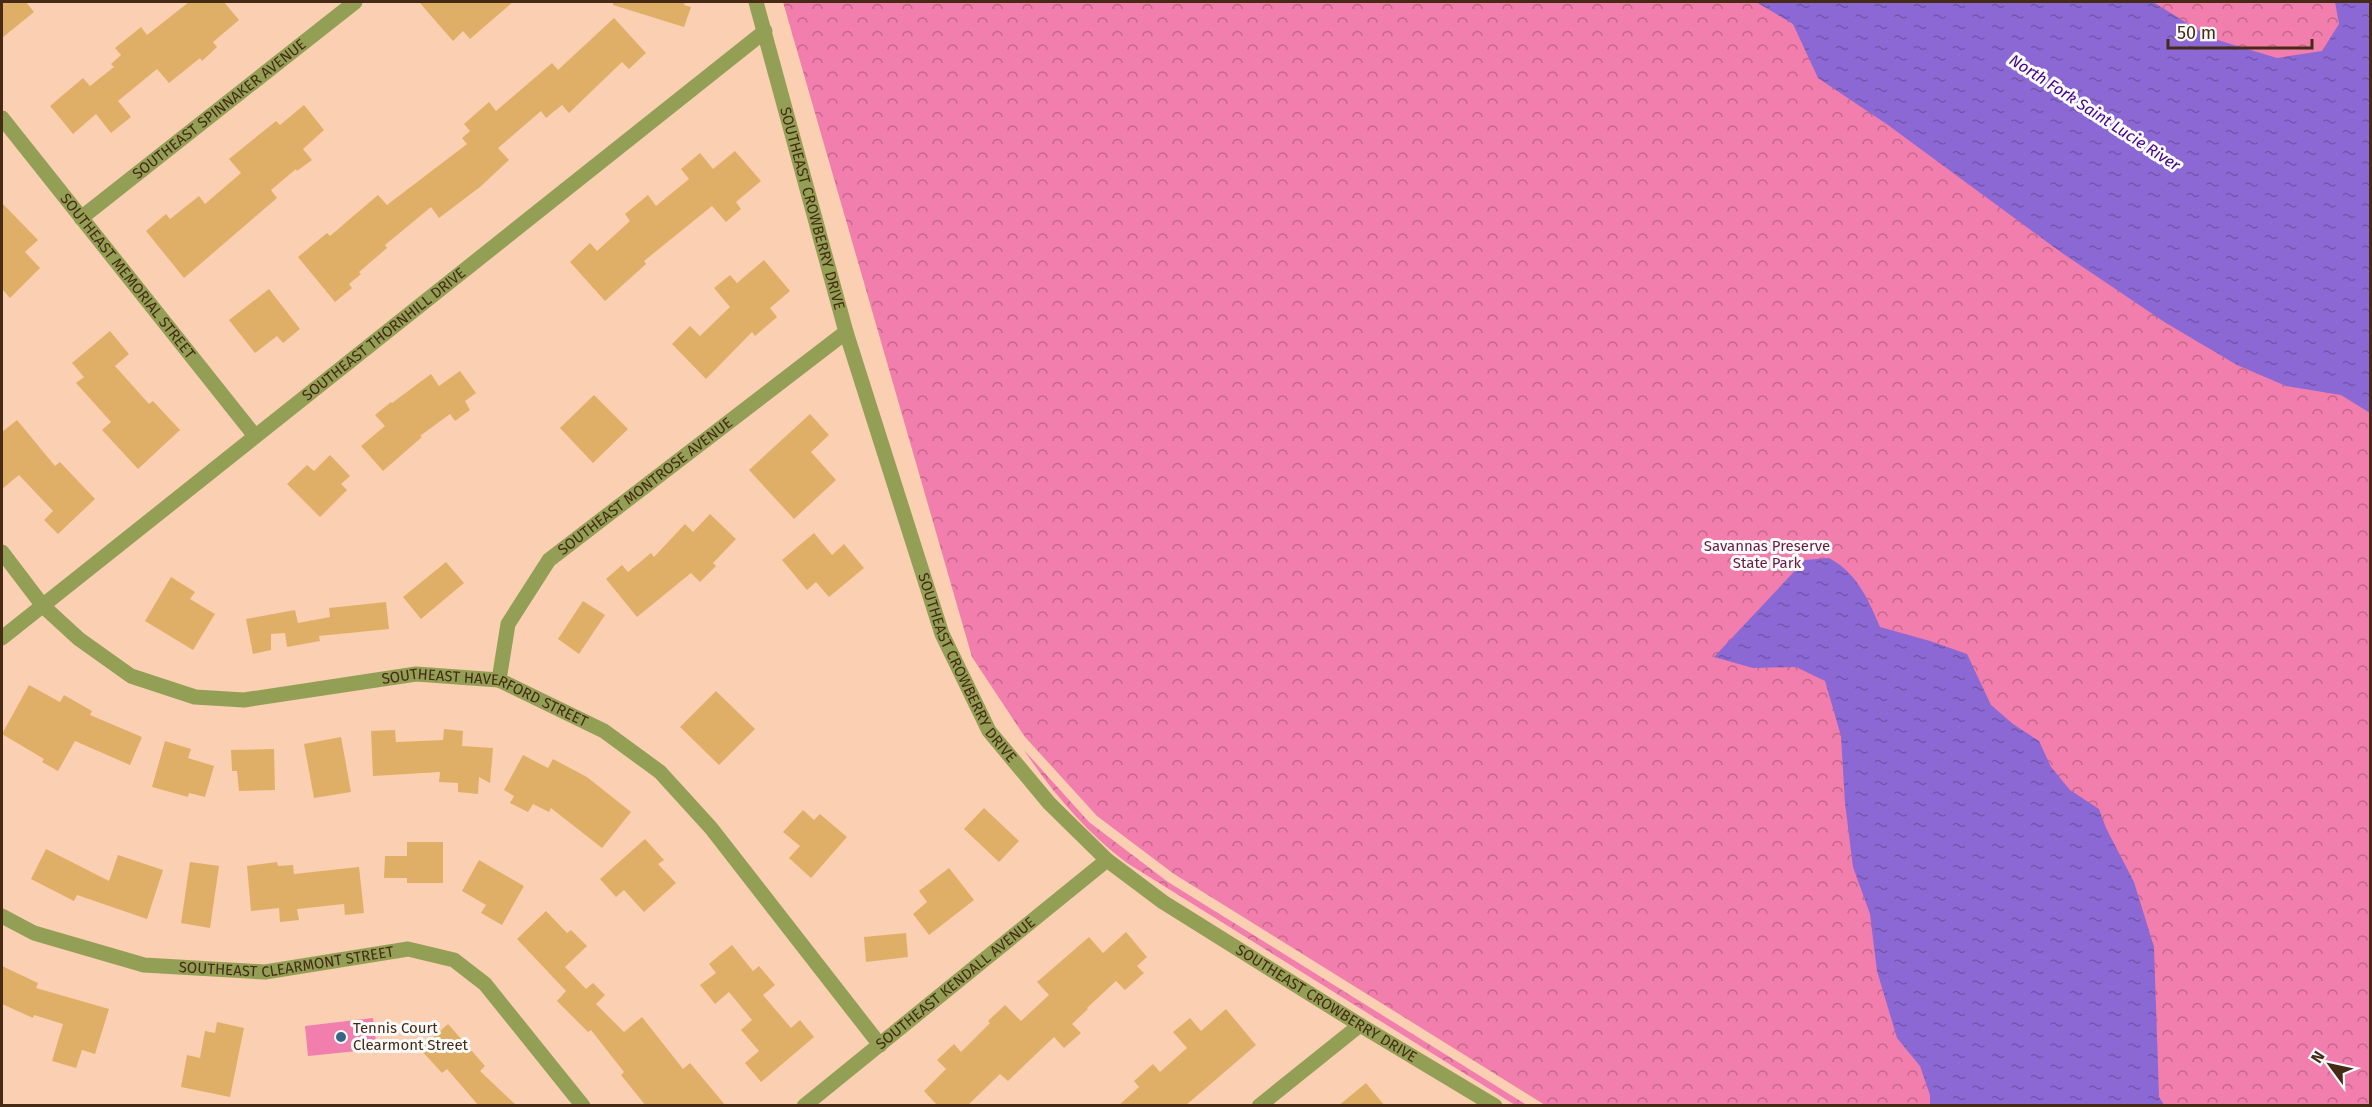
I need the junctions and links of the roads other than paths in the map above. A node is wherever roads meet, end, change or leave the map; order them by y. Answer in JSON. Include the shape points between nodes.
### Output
{"nodes":[{"id":1,"x":355,"y":2,"type":"edge"},
{"id":2,"x":756,"y":2,"type":"edge"},
{"id":3,"x":765,"y":31,"type":"junction"},
{"id":4,"x":2,"y":118,"type":"edge"},
{"id":5,"x":81,"y":218,"type":"junction"},
{"id":6,"x":846,"y":332,"type":"junction"},
{"id":7,"x":255,"y":436,"type":"junction"},
{"id":8,"x":2,"y":552,"type":"edge"},
{"id":9,"x":43,"y":606,"type":"junction"},
{"id":10,"x":2,"y":638,"type":"edge"},
{"id":11,"x":499,"y":680,"type":"junction"},
{"id":12,"x":1107,"y":860,"type":"junction"},
{"id":13,"x":2,"y":916,"type":"edge"},
{"id":14,"x":1360,"y":1025,"type":"junction"},
{"id":15,"x":880,"y":1045,"type":"junction"},
{"id":16,"x":583,"y":1106,"type":"edge"},
{"id":17,"x":804,"y":1106,"type":"edge"},
{"id":18,"x":1259,"y":1106,"type":"edge"},
{"id":19,"x":1495,"y":1106,"type":"edge"}],
"edges":[{"from":1,"to":5,"type":"street","name":"SOUTHEAST SPINNAKER AVENUE"},
{"from":2,"to":3,"type":"street","name":"SOUTHEAST CROWBERRY DRIVE"},
{"from":3,"to":6,"type":"street","name":"SOUTHEAST CROWBERRY DRIVE"},
{"from":3,"to":7,"type":"street","name":"SOUTHEAST THORNHILL DRIVE"},
{"from":4,"to":5,"type":"street","name":"SOUTHEAST MEMORIAL STREET"},
{"from":5,"to":7,"type":"street","name":"SOUTHEAST MEMORIAL STREET"},
{"from":6,"to":11,"type":"street","name":"SOUTHEAST MONTROSE AVENUE","via":[[549,560],[508,624]]},
{"from":6,"to":12,"type":"street","name":"SOUTHEAST CROWBERRY DRIVE","via":[[942,634],[989,730],[1049,803]]},
{"from":7,"to":9,"type":"street","name":"SOUTHEAST THORNHILL DRIVE"},
{"from":8,"to":9,"type":"street","name":"SOUTHEAST HAVERFORD STREET"},
{"from":9,"to":10,"type":"street","name":"SOUTHEAST THORNHILL DRIVE"},
{"from":9,"to":11,"type":"street","name":"SOUTHEAST HAVERFORD STREET","via":[[79,639],[131,676],[195,697],[244,700],[416,674]]},
{"from":11,"to":15,"type":"street","name":"SOUTHEAST HAVERFORD STREET","via":[[604,731],[660,772],[711,828]]},
{"from":12,"to":14,"type":"street","name":"SOUTHEAST CROWBERRY DRIVE","via":[[1163,902]]},
{"from":12,"to":15,"type":"street","name":"SOUTHEAST KENDALL AVENUE"},
{"from":13,"to":16,"type":"street","name":"SOUTHEAST CLEARMONT STREET","via":[[34,933],[144,965],[265,972],[408,949],[454,960],[485,984]]},
{"from":14,"to":18,"type":"street"},
{"from":14,"to":19,"type":"street","name":"SOUTHEAST CROWBERRY DRIVE"},
{"from":15,"to":17,"type":"street","name":"SOUTHEAST KENDALL AVENUE"}]}
